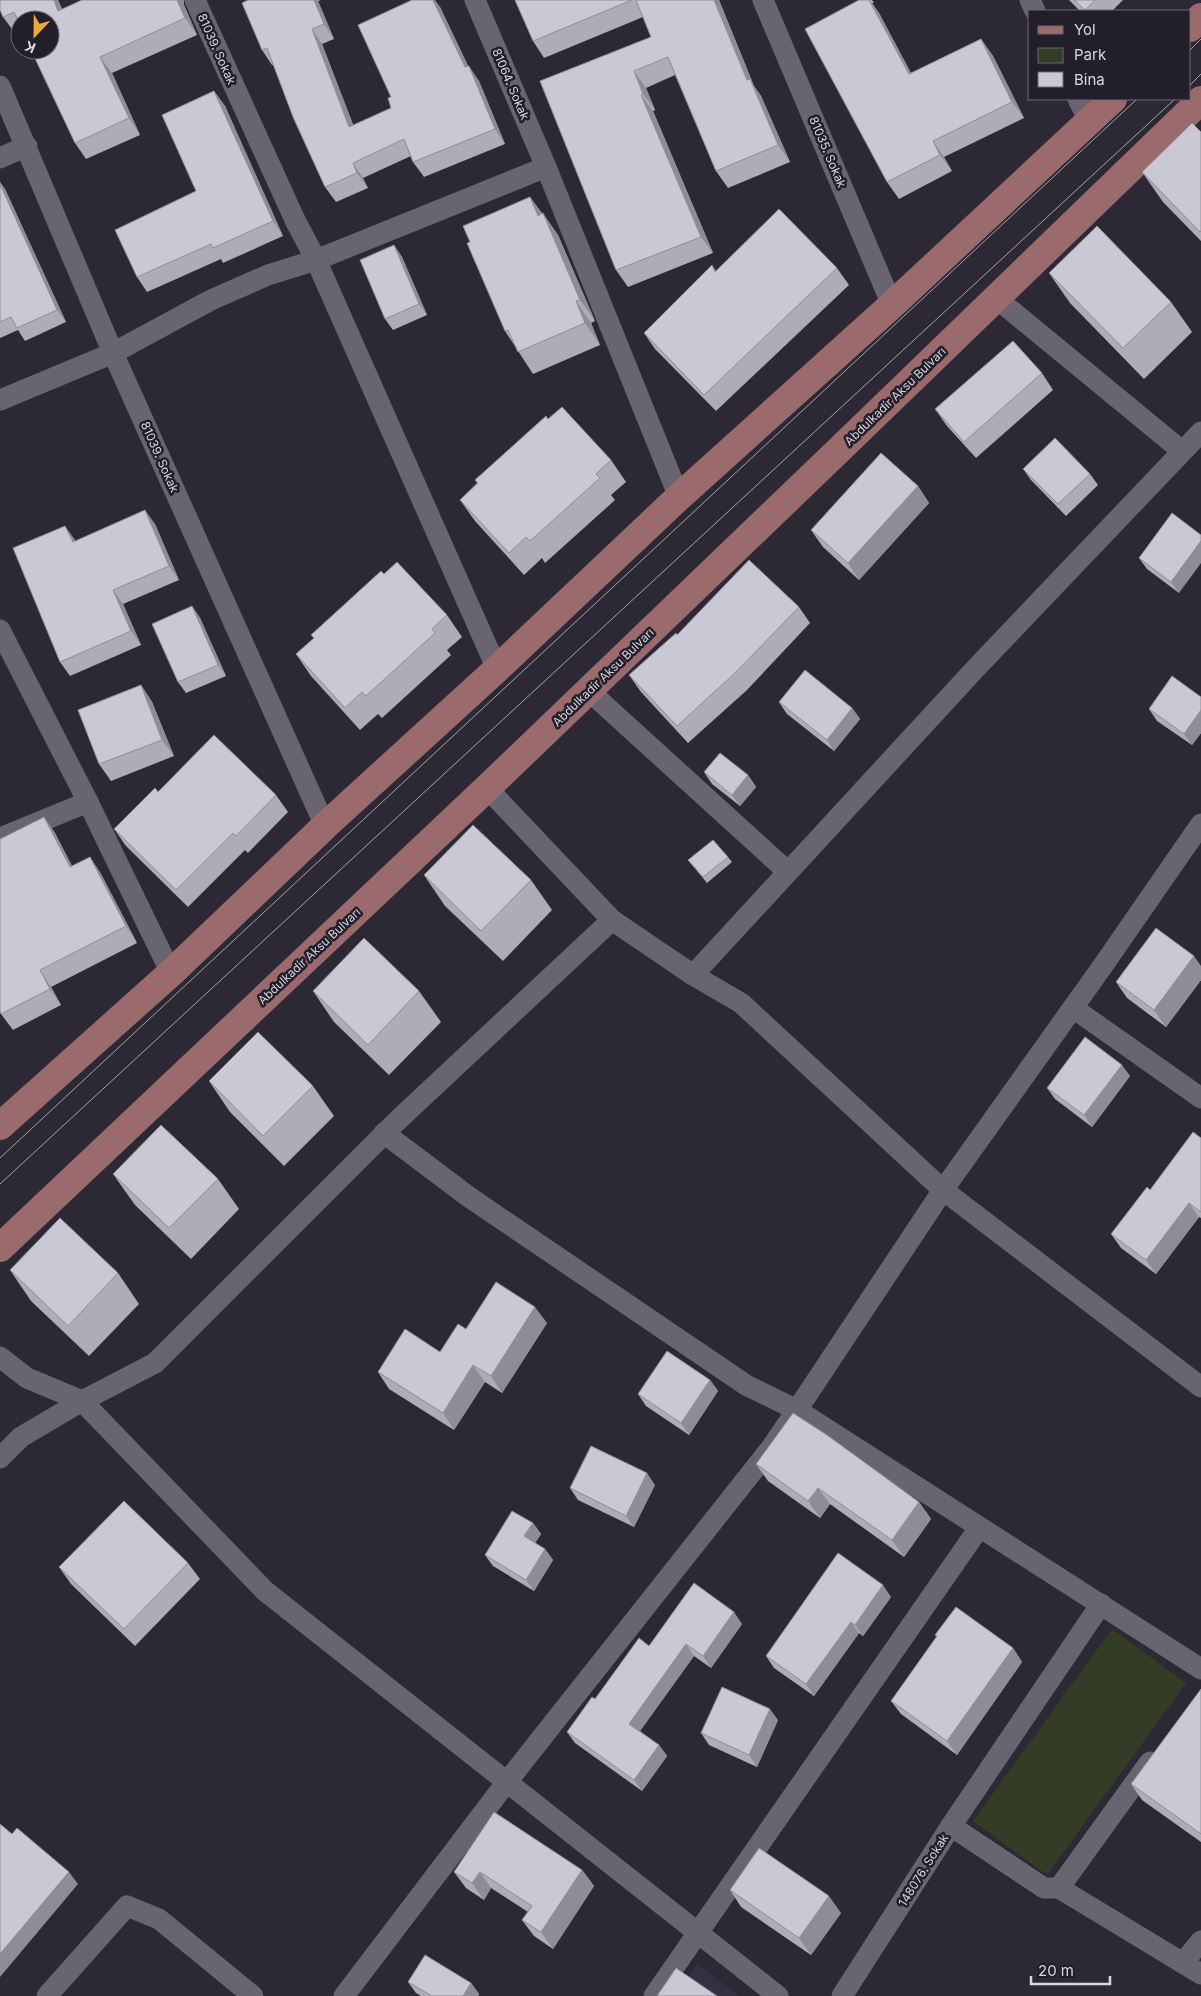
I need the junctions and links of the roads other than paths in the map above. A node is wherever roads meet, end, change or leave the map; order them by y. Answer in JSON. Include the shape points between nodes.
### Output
{"nodes":[{"id":1,"x":195,"y":0,"type":"edge"},
{"id":2,"x":475,"y":0,"type":"edge"},
{"id":3,"x":763,"y":0,"type":"edge"},
{"id":4,"x":1201,"y":17,"type":"edge"},
{"id":5,"x":1191,"y":27,"type":"edge"},
{"id":6,"x":0,"y":86,"type":"edge"},
{"id":7,"x":1110,"y":100,"type":"edge"},
{"id":8,"x":1201,"y":100,"type":"edge"},
{"id":9,"x":1083,"y":110,"type":"edge"},
{"id":10,"x":26,"y":146,"type":"junction"},
{"id":11,"x":0,"y":158,"type":"edge"},
{"id":12,"x":546,"y":167,"type":"junction"},
{"id":13,"x":316,"y":260,"type":"junction"},
{"id":14,"x":996,"y":298,"type":"junction"},
{"id":15,"x":892,"y":305,"type":"junction"},
{"id":16,"x":113,"y":354,"type":"junction"},
{"id":17,"x":0,"y":400,"type":"edge"},
{"id":18,"x":1201,"y":432,"type":"edge"},
{"id":19,"x":1182,"y":452,"type":"junction"},
{"id":20,"x":678,"y":497,"type":"junction"},
{"id":21,"x":0,"y":630,"type":"edge"},
{"id":22,"x":496,"y":669,"type":"junction"},
{"id":23,"x":588,"y":690,"type":"junction"},
{"id":24,"x":487,"y":788,"type":"junction"},
{"id":25,"x":88,"y":802,"type":"junction"},
{"id":26,"x":1201,"y":824,"type":"edge"},
{"id":27,"x":325,"y":826,"type":"junction"},
{"id":28,"x":0,"y":838,"type":"edge"},
{"id":29,"x":788,"y":872,"type":"junction"},
{"id":30,"x":612,"y":920,"type":"junction"},
{"id":31,"x":172,"y":973,"type":"junction"},
{"id":32,"x":693,"y":975,"type":"junction"},
{"id":33,"x":1072,"y":1008,"type":"junction"},
{"id":34,"x":1201,"y":1098,"type":"edge"},
{"id":35,"x":0,"y":1126,"type":"edge"},
{"id":36,"x":384,"y":1133,"type":"junction"},
{"id":37,"x":943,"y":1190,"type":"junction"},
{"id":38,"x":0,"y":1248,"type":"edge"},
{"id":39,"x":0,"y":1357,"type":"edge"},
{"id":40,"x":1201,"y":1387,"type":"edge"},
{"id":41,"x":82,"y":1401,"type":"junction"},
{"id":42,"x":797,"y":1410,"type":"junction"},
{"id":43,"x":0,"y":1458,"type":"edge"},
{"id":44,"x":979,"y":1528,"type":"junction"},
{"id":45,"x":1101,"y":1604,"type":"junction"},
{"id":46,"x":1201,"y":1668,"type":"edge"},
{"id":47,"x":1161,"y":1746,"type":"edge"},
{"id":48,"x":506,"y":1783,"type":"junction"},
{"id":49,"x":951,"y":1826,"type":"junction"},
{"id":50,"x":1059,"y":1888,"type":"junction"},
{"id":51,"x":698,"y":1933,"type":"junction"},
{"id":52,"x":1201,"y":1941,"type":"edge"},
{"id":53,"x":1192,"y":1969,"type":"edge"},
{"id":54,"x":47,"y":1996,"type":"edge"},
{"id":55,"x":253,"y":1996,"type":"edge"},
{"id":56,"x":344,"y":1996,"type":"edge"},
{"id":57,"x":654,"y":1996,"type":"edge"},
{"id":58,"x":778,"y":1996,"type":"edge"},
{"id":59,"x":842,"y":1996,"type":"edge"}],
"edges":[{"from":1,"to":13,"type":"street","name":"81039. Sokak"},
{"from":2,"to":12,"type":"street","name":"81064. Sokak"},
{"from":3,"to":15,"type":"street","name":"81035. Sokak"},
{"from":4,"to":5,"type":"main road"},
{"from":6,"to":10,"type":"street","name":"81039. Sokak"},
{"from":7,"to":9,"type":"main road"},
{"from":8,"to":14,"type":"main road","name":"Abdulkadir Aksu Bulvarı"},
{"from":9,"to":15,"type":"main road"},
{"from":10,"to":11,"type":"street"},
{"from":10,"to":16,"type":"street","name":"81039. Sokak"},
{"from":12,"to":13,"type":"street"},
{"from":12,"to":20,"type":"street","name":"81064. Sokak"},
{"from":13,"to":16,"type":"street","via":[[268,275],[211,300]]},
{"from":13,"to":22,"type":"street","name":"81039. Sokak"},
{"from":14,"to":19,"type":"street"},
{"from":14,"to":23,"type":"main road","name":"Abdulkadir Aksu Bulvarı"},
{"from":15,"to":20,"type":"main road"},
{"from":16,"to":17,"type":"street"},
{"from":16,"to":27,"type":"street","name":"81039. Sokak"},
{"from":18,"to":19,"type":"street"},
{"from":19,"to":29,"type":"street"},
{"from":20,"to":22,"type":"main road"},
{"from":21,"to":25,"type":"street"},
{"from":22,"to":27,"type":"main road"},
{"from":23,"to":24,"type":"main road","name":"Abdulkadir Aksu Bulvarı"},
{"from":23,"to":29,"type":"street"},
{"from":24,"to":30,"type":"street"},
{"from":24,"to":38,"type":"main road","name":"Abdulkadir Aksu Bulvarı"},
{"from":25,"to":28,"type":"street"},
{"from":25,"to":31,"type":"street"},
{"from":26,"to":33,"type":"street"},
{"from":27,"to":31,"type":"main road"},
{"from":29,"to":32,"type":"street"},
{"from":30,"to":32,"type":"street"},
{"from":30,"to":36,"type":"street"},
{"from":31,"to":35,"type":"main road"},
{"from":32,"to":37,"type":"street","via":[[741,1003]]},
{"from":33,"to":34,"type":"street"},
{"from":33,"to":37,"type":"street"},
{"from":36,"to":41,"type":"street","via":[[155,1363]]},
{"from":36,"to":42,"type":"street","via":[[469,1197],[746,1385]]},
{"from":37,"to":40,"type":"street"},
{"from":37,"to":42,"type":"street"},
{"from":39,"to":41,"type":"street","via":[[27,1378]]},
{"from":41,"to":43,"type":"street","via":[[21,1436]]},
{"from":41,"to":48,"type":"street","via":[[266,1592]]},
{"from":42,"to":44,"type":"street"},
{"from":42,"to":48,"type":"street"},
{"from":44,"to":45,"type":"street"},
{"from":44,"to":51,"type":"street"},
{"from":45,"to":46,"type":"street"},
{"from":45,"to":49,"type":"street"},
{"from":47,"to":50,"type":"street"},
{"from":48,"to":51,"type":"street"},
{"from":48,"to":56,"type":"street"},
{"from":49,"to":50,"type":"street","name":"148076. Sokak","via":[[1044,1888]]},
{"from":49,"to":59,"type":"street","name":"148076. Sokak"},
{"from":50,"to":53,"type":"street","name":"148076. Sokak"},
{"from":51,"to":57,"type":"street"},
{"from":51,"to":58,"type":"street"},
{"from":52,"to":53,"type":"street"},
{"from":54,"to":55,"type":"street","via":[[127,1906],[159,1919]]}]}
